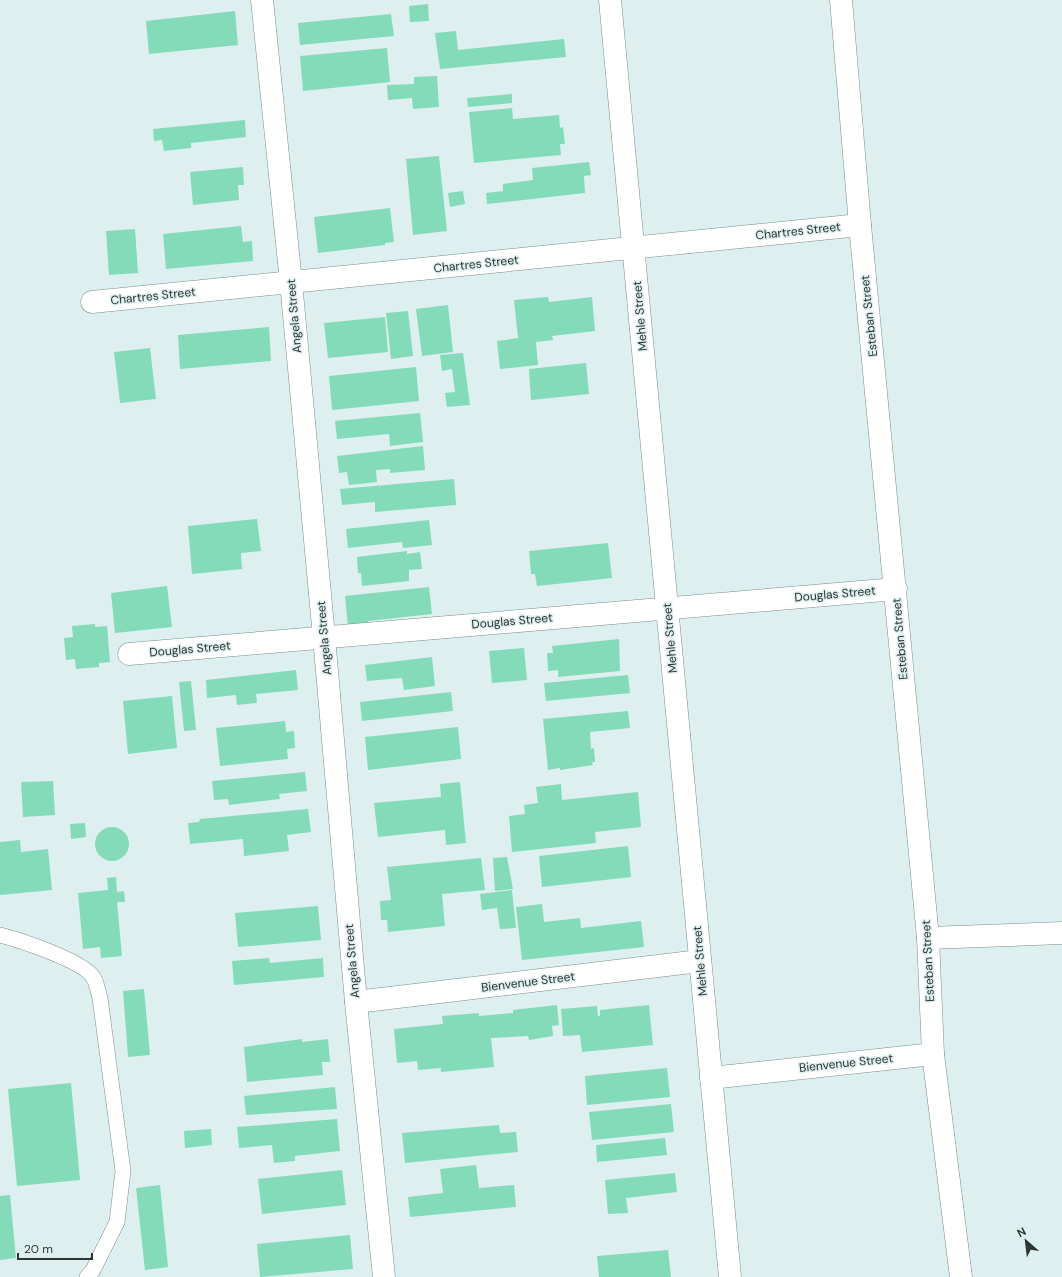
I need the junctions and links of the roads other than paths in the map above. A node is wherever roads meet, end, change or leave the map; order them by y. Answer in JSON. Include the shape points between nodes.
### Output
{"nodes":[{"id":1,"x":262,"y":0,"type":"edge"},
{"id":2,"x":610,"y":0,"type":"edge"},
{"id":3,"x":841,"y":0,"type":"edge"},
{"id":4,"x":860,"y":225,"type":"junction"},
{"id":5,"x":633,"y":248,"type":"junction"},
{"id":6,"x":291,"y":282,"type":"junction"},
{"id":7,"x":92,"y":302,"type":"dead end"},
{"id":8,"x":896,"y":589,"type":"junction"},
{"id":9,"x":668,"y":608,"type":"junction"},
{"id":10,"x":324,"y":637,"type":"junction"},
{"id":11,"x":129,"y":654,"type":"dead end"},
{"id":12,"x":1062,"y":933,"type":"edge"},
{"id":13,"x":0,"y":935,"type":"edge"},
{"id":14,"x":928,"y":938,"type":"junction"},
{"id":15,"x":700,"y":961,"type":"junction"},
{"id":16,"x":356,"y":1002,"type":"junction"},
{"id":17,"x":933,"y":1054,"type":"junction"},
{"id":18,"x":711,"y":1078,"type":"junction"},
{"id":19,"x":87,"y":1277,"type":"edge"},
{"id":20,"x":384,"y":1277,"type":"edge"},
{"id":21,"x":730,"y":1277,"type":"edge"},
{"id":22,"x":961,"y":1277,"type":"edge"}],
"edges":[{"from":1,"to":6,"type":"street","name":"Angela Street"},
{"from":2,"to":5,"type":"street","name":"Mehle Street"},
{"from":3,"to":4,"type":"street","name":"Esteban Street"},
{"from":4,"to":5,"type":"street","name":"Chartres Street"},
{"from":4,"to":8,"type":"street","name":"Esteban Street"},
{"from":5,"to":6,"type":"street","name":"Chartres Street"},
{"from":5,"to":9,"type":"street","name":"Mehle Street"},
{"from":6,"to":7,"type":"street","name":"Chartres Street"},
{"from":6,"to":10,"type":"street","name":"Angela Street"},
{"from":8,"to":9,"type":"street","name":"Douglas Street"},
{"from":8,"to":14,"type":"street","name":"Esteban Street"},
{"from":9,"to":10,"type":"street","name":"Douglas Street"},
{"from":9,"to":15,"type":"street","name":"Mehle Street"},
{"from":10,"to":11,"type":"street","name":"Douglas Street"},
{"from":10,"to":16,"type":"street","name":"Angela Street"},
{"from":12,"to":14,"type":"street"},
{"from":13,"to":19,"type":"lane","via":[[77,965],[93,977],[100,998],[123,1171],[117,1222]]},
{"from":14,"to":17,"type":"street","name":"Esteban Street"},
{"from":15,"to":16,"type":"street","name":"Bienvenue Street"},
{"from":15,"to":18,"type":"street","name":"Mehle Street"},
{"from":16,"to":20,"type":"street","name":"Angela Street"},
{"from":17,"to":18,"type":"street","name":"Bienvenue Street"},
{"from":17,"to":22,"type":"street","name":"Esteban Street"},
{"from":18,"to":21,"type":"street","name":"Mehle Street"}]}
